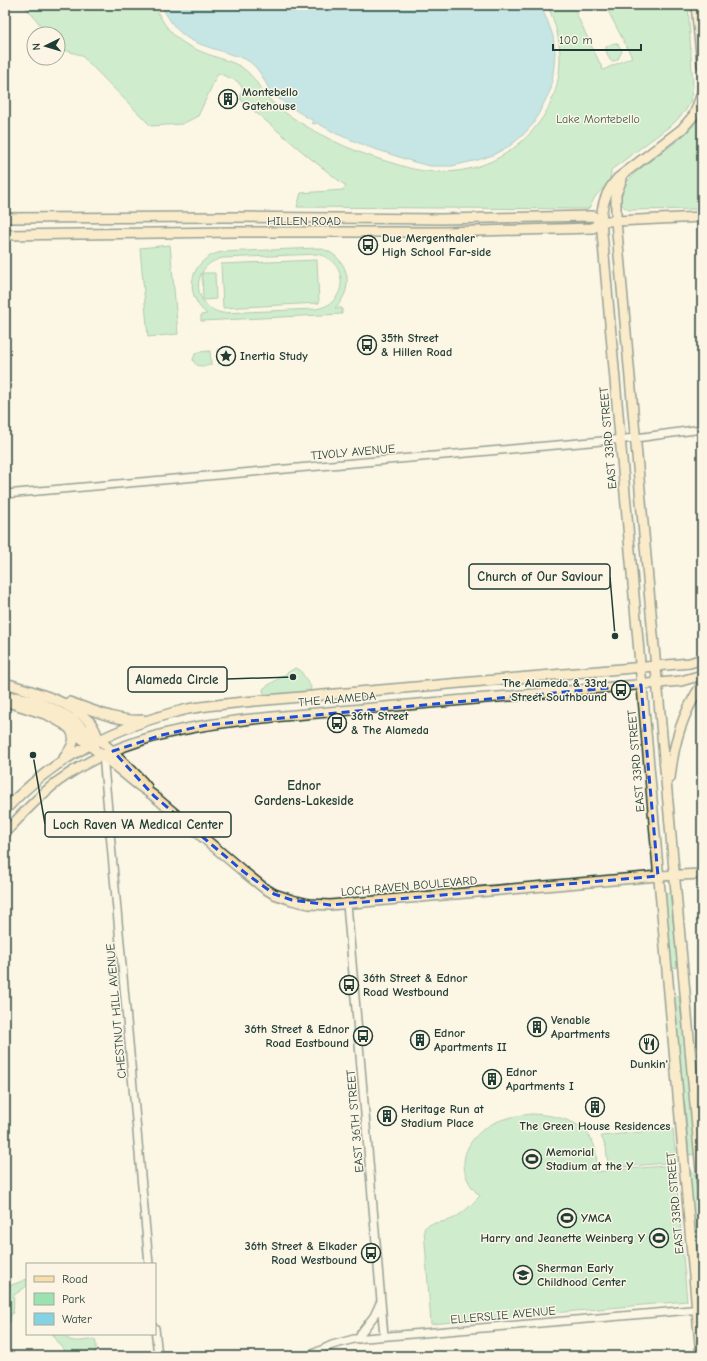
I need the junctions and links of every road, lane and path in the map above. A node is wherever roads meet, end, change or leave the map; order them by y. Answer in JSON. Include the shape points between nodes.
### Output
{"nodes":[{"id":1,"x":696,"y":5,"type":"edge"},
{"id":2,"x":702,"y":65,"type":"edge"},
{"id":3,"x":702,"y":93,"type":"edge"},
{"id":4,"x":626,"y":172,"type":"junction"},
{"id":5,"x":702,"y":217,"type":"edge"},
{"id":6,"x":5,"y":218,"type":"edge"},
{"id":7,"x":601,"y":221,"type":"junction"},
{"id":8,"x":616,"y":221,"type":"junction"},
{"id":9,"x":5,"y":235,"type":"edge"},
{"id":10,"x":702,"y":429,"type":"edge"},
{"id":11,"x":636,"y":438,"type":"junction"},
{"id":12,"x":620,"y":440,"type":"junction"},
{"id":13,"x":5,"y":494,"type":"edge"},
{"id":14,"x":702,"y":659,"type":"edge"},
{"id":15,"x":656,"y":666,"type":"junction"},
{"id":16,"x":640,"y":667,"type":"junction"},
{"id":17,"x":702,"y":675,"type":"edge"},
{"id":18,"x":5,"y":683,"type":"edge"},
{"id":19,"x":658,"y":683,"type":"junction"},
{"id":20,"x":641,"y":684,"type":"junction"},
{"id":21,"x":702,"y":684,"type":"edge"},
{"id":22,"x":48,"y":696,"type":"junction"},
{"id":23,"x":5,"y":697,"type":"edge"},
{"id":24,"x":5,"y":701,"type":"edge"},
{"id":25,"x":153,"y":719,"type":"junction"},
{"id":26,"x":64,"y":724,"type":"junction"},
{"id":27,"x":149,"y":738,"type":"junction"},
{"id":28,"x":99,"y":740,"type":"junction"},
{"id":29,"x":90,"y":744,"type":"junction"},
{"id":30,"x":113,"y":751,"type":"junction"},
{"id":31,"x":103,"y":755,"type":"junction"},
{"id":32,"x":61,"y":762,"type":"junction"},
{"id":33,"x":154,"y":796,"type":"junction"},
{"id":34,"x":668,"y":801,"type":"junction"},
{"id":35,"x":5,"y":810,"type":"edge"},
{"id":36,"x":5,"y":833,"type":"edge"},
{"id":37,"x":702,"y":874,"type":"edge"},
{"id":38,"x":675,"y":875,"type":"junction"},
{"id":39,"x":658,"y":876,"type":"junction"},
{"id":40,"x":347,"y":904,"type":"junction"},
{"id":41,"x":702,"y":1183,"type":"edge"},
{"id":42,"x":149,"y":1263,"type":"edge"},
{"id":43,"x":381,"y":1301,"type":"junction"},
{"id":44,"x":699,"y":1309,"type":"edge"},
{"id":45,"x":156,"y":1335,"type":"edge"},
{"id":46,"x":384,"y":1336,"type":"junction"},
{"id":47,"x":359,"y":1339,"type":"junction"},
{"id":48,"x":158,"y":1356,"type":"edge"},
{"id":49,"x":308,"y":1356,"type":"edge"},
{"id":50,"x":701,"y":1356,"type":"edge"}],
"edges":[{"from":1,"to":2,"type":"main road"},
{"from":3,"to":4,"type":"main road","name":"EAST 33RD STREET","via":[[694,114],[682,129]]},
{"from":4,"to":7,"type":"main road","name":"EAST 33RD STREET","via":[[609,190],[603,204]]},
{"from":4,"to":8,"type":"main road","name":"EAST 33RD STREET","via":[[616,194]]},
{"from":5,"to":8,"type":"main road","name":"HILLEN ROAD"},
{"from":6,"to":7,"type":"main road","name":"HILLEN ROAD","via":[[441,219],[593,216]]},
{"from":7,"to":8,"type":"main road","name":"HILLEN ROAD"},
{"from":7,"to":9,"type":"main road","name":"HILLEN ROAD","via":[[593,228],[442,232]]},
{"from":7,"to":12,"type":"main road","name":"EAST 33RD STREET"},
{"from":8,"to":11,"type":"main road","name":"EAST 33RD STREET"},
{"from":10,"to":11,"type":"street","name":"TIVOLY AVENUE"},
{"from":11,"to":12,"type":"street","name":"TIVOLY AVENUE"},
{"from":11,"to":15,"type":"main road","name":"EAST 33RD STREET"},
{"from":12,"to":13,"type":"street","name":"TIVOLY AVENUE"},
{"from":12,"to":16,"type":"main road","name":"EAST 33RD STREET"},
{"from":14,"to":15,"type":"main road","name":"THE ALAMEDA","via":[[690,663]]},
{"from":15,"to":16,"type":"main road","name":"THE ALAMEDA"},
{"from":15,"to":19,"type":"main road","name":"EAST 33RD STREET"},
{"from":16,"to":20,"type":"main road","name":"EAST 33RD STREET"},
{"from":16,"to":25,"type":"main road","name":"THE ALAMEDA","via":[[218,704]]},
{"from":17,"to":19,"type":"main road","name":"THE ALAMEDA","via":[[681,681]]},
{"from":18,"to":22,"type":"main road","name":"LOCH RAVEN BOULEVARD"},
{"from":19,"to":20,"type":"main road","name":"THE ALAMEDA"},
{"from":19,"to":34,"type":"main road","name":"EAST 33RD STREET"},
{"from":20,"to":27,"type":"main road","name":"THE ALAMEDA","via":[[256,718],[206,725]]},
{"from":20,"to":39,"type":"main road","name":"EAST 33RD STREET"},
{"from":21,"to":34,"type":"main road","via":[[686,711],[678,734]]},
{"from":22,"to":25,"type":"main road","via":[[118,718]]},
{"from":22,"to":28,"type":"main road","name":"LOCH RAVEN BOULEVARD","via":[[74,709],[87,719],[93,725]]},
{"from":23,"to":28,"type":"main road","via":[[18,698],[59,712]]},
{"from":24,"to":26,"type":"main road","name":"LOCH RAVEN BOULEVARD","via":[[48,715]]},
{"from":25,"to":28,"type":"main road","name":"THE ALAMEDA"},
{"from":26,"to":29,"type":"main road","name":"LOCH RAVEN BOULEVARD"},
{"from":26,"to":32,"type":"main road","via":[[72,732],[74,740]]},
{"from":27,"to":28,"type":"main road","via":[[116,744]]},
{"from":27,"to":30,"type":"main road","name":"THE ALAMEDA"},
{"from":28,"to":29,"type":"main road","name":"THE ALAMEDA"},
{"from":28,"to":30,"type":"main road","name":"LOCH RAVEN BOULEVARD"},
{"from":29,"to":31,"type":"main road","name":"LOCH RAVEN BOULEVARD"},
{"from":29,"to":32,"type":"main road","name":"THE ALAMEDA"},
{"from":30,"to":31,"type":"main road","name":"THE ALAMEDA"},
{"from":30,"to":33,"type":"main road","name":"LOCH RAVEN BOULEVARD"},
{"from":31,"to":33,"type":"main road","name":"LOCH RAVEN BOULEVARD"},
{"from":31,"to":36,"type":"main road","name":"THE ALAMEDA","via":[[56,783]]},
{"from":31,"to":42,"type":"street","name":"CHESTNUT HILL AVENUE"},
{"from":32,"to":35,"type":"main road","name":"THE ALAMEDA","via":[[36,780]]},
{"from":33,"to":40,"type":"main road","name":"LOCH RAVEN BOULEVARD","via":[[274,894],[309,904]]},
{"from":34,"to":38,"type":"main road","name":"EAST 33RD STREET"},
{"from":37,"to":38,"type":"main road","name":"LOCH RAVEN BOULEVARD"},
{"from":38,"to":39,"type":"main road","name":"LOCH RAVEN BOULEVARD"},
{"from":38,"to":41,"type":"main road","name":"EAST 33RD STREET"},
{"from":39,"to":40,"type":"main road","name":"LOCH RAVEN BOULEVARD"},
{"from":39,"to":44,"type":"main road","name":"EAST 33RD STREET"},
{"from":40,"to":43,"type":"street","name":"EAST 36TH STREET"},
{"from":43,"to":46,"type":"street","name":"EAST 36TH STREET"},
{"from":43,"to":47,"type":"street"},
{"from":44,"to":46,"type":"street","name":"ELLERSLIE AVENUE"},
{"from":44,"to":50,"type":"main road","name":"EAST 33RD STREET"},
{"from":45,"to":48,"type":"street"},
{"from":46,"to":47,"type":"street","name":"ELLERSLIE AVENUE"},
{"from":47,"to":49,"type":"street","name":"ELLERSLIE AVENUE","via":[[337,1344]]}]}
